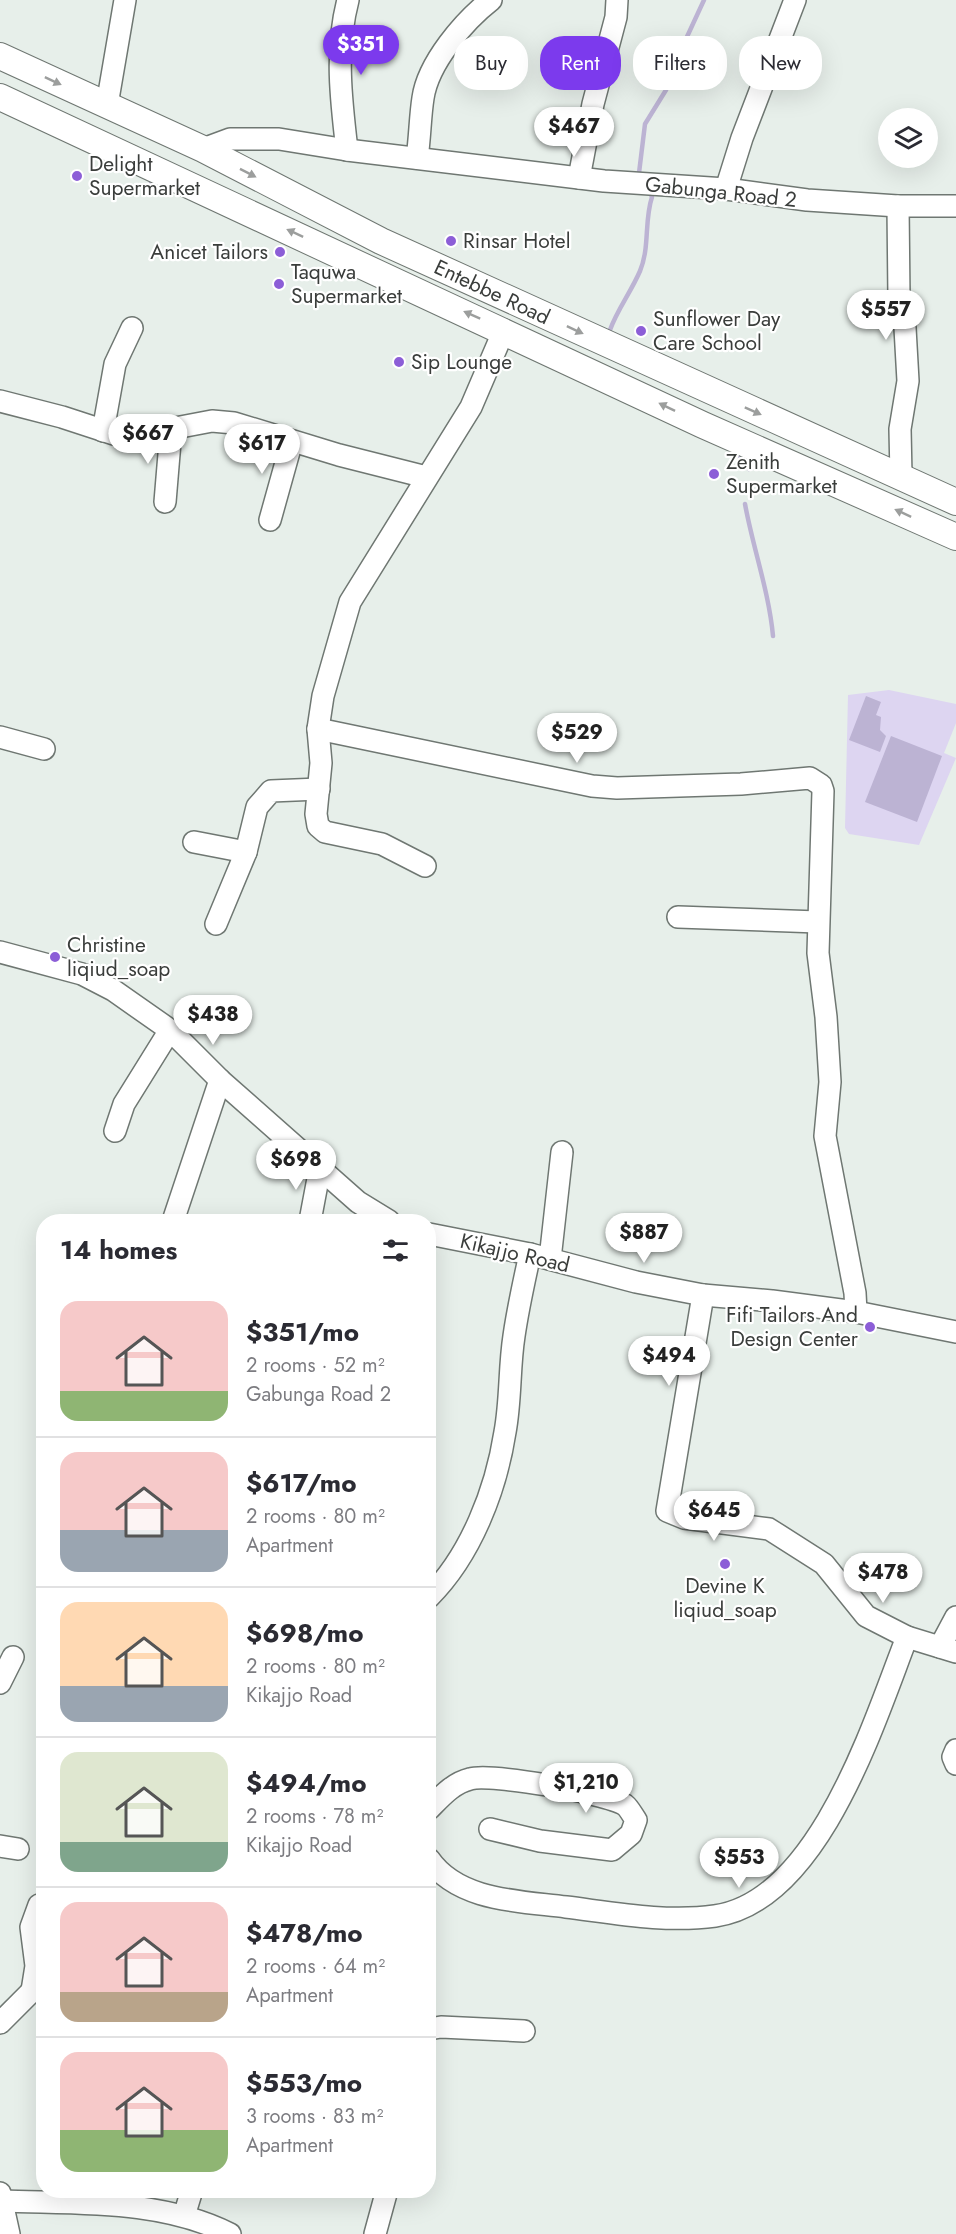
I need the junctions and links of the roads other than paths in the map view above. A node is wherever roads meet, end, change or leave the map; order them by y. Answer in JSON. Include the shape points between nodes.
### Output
{"nodes":[{"id":1,"x":125,"y":0,"type":"edge"},
{"id":2,"x":348,"y":0,"type":"edge"},
{"id":3,"x":491,"y":0,"type":"edge"},
{"id":4,"x":617,"y":0,"type":"edge"},
{"id":5,"x":795,"y":0,"type":"edge"},
{"id":6,"x":0,"y":56,"type":"edge"},
{"id":7,"x":0,"y":97,"type":"edge"},
{"id":8,"x":108,"y":105,"type":"junction"},
{"id":9,"x":203,"y":149,"type":"junction"},
{"id":10,"x":347,"y":150,"type":"junction"},
{"id":11,"x":417,"y":158,"type":"junction"},
{"id":12,"x":579,"y":178,"type":"junction"},
{"id":13,"x":726,"y":189,"type":"junction"},
{"id":14,"x":898,"y":206,"type":"junction"},
{"id":15,"x":956,"y":206,"type":"edge"},
{"id":16,"x":132,"y":328,"type":"dead end"},
{"id":17,"x":504,"y":330,"type":"junction"},
{"id":18,"x":0,"y":401,"type":"edge"},
{"id":19,"x":171,"y":430,"type":"junction"},
{"id":20,"x":103,"y":431,"type":"junction"},
{"id":21,"x":292,"y":441,"type":"junction"},
{"id":22,"x":901,"y":476,"type":"junction"},
{"id":23,"x":426,"y":477,"type":"junction"},
{"id":24,"x":949,"y":498,"type":"edge"},
{"id":25,"x":165,"y":502,"type":"dead end"},
{"id":26,"x":270,"y":520,"type":"dead end"},
{"id":27,"x":956,"y":537,"type":"edge"},
{"id":28,"x":318,"y":729,"type":"junction"},
{"id":29,"x":0,"y":737,"type":"edge"},
{"id":30,"x":44,"y":749,"type":"dead end"},
{"id":31,"x":319,"y":789,"type":"junction"},
{"id":32,"x":194,"y":842,"type":"dead end"},
{"id":33,"x":246,"y":852,"type":"junction"},
{"id":34,"x":425,"y":866,"type":"dead end"},
{"id":35,"x":678,"y":917,"type":"dead end"},
{"id":36,"x":818,"y":922,"type":"junction"},
{"id":37,"x":216,"y":924,"type":"dead end"},
{"id":38,"x":0,"y":952,"type":"edge"},
{"id":39,"x":170,"y":1030,"type":"junction"},
{"id":40,"x":220,"y":1080,"type":"junction"},
{"id":41,"x":115,"y":1131,"type":"dead end"},
{"id":42,"x":562,"y":1152,"type":"dead end"},
{"id":43,"x":320,"y":1168,"type":"junction"},
{"id":44,"x":175,"y":1214,"type":"edge"},
{"id":45,"x":311,"y":1214,"type":"edge"},
{"id":46,"x":378,"y":1214,"type":"edge"},
{"id":47,"x":436,"y":1235,"type":"edge"},
{"id":48,"x":540,"y":1257,"type":"junction"},
{"id":49,"x":704,"y":1295,"type":"junction"},
{"id":50,"x":856,"y":1312,"type":"junction"},
{"id":51,"x":956,"y":1332,"type":"edge"},
{"id":52,"x":436,"y":1588,"type":"edge"},
{"id":53,"x":956,"y":1617,"type":"edge"},
{"id":54,"x":907,"y":1637,"type":"junction"},
{"id":55,"x":948,"y":1650,"type":"edge"},
{"id":56,"x":13,"y":1657,"type":"dead end"},
{"id":57,"x":0,"y":1683,"type":"edge"},
{"id":58,"x":956,"y":1750,"type":"edge"},
{"id":59,"x":956,"y":1764,"type":"edge"},
{"id":60,"x":436,"y":1802,"type":"edge"},
{"id":61,"x":490,"y":1829,"type":"dead end"},
{"id":62,"x":436,"y":1868,"type":"edge"},
{"id":63,"x":36,"y":1914,"type":"edge"},
{"id":64,"x":36,"y":1966,"type":"edge"},
{"id":65,"x":36,"y":1994,"type":"edge"},
{"id":66,"x":0,"y":2023,"type":"edge"},
{"id":67,"x":436,"y":2028,"type":"edge"},
{"id":68,"x":524,"y":2031,"type":"dead end"},
{"id":69,"x":1,"y":2197,"type":"edge"},
{"id":70,"x":190,"y":2198,"type":"edge"},
{"id":71,"x":385,"y":2198,"type":"edge"},
{"id":72,"x":184,"y":2216,"type":"junction"},
{"id":73,"x":9,"y":2234,"type":"edge"},
{"id":74,"x":230,"y":2234,"type":"edge"},
{"id":75,"x":375,"y":2234,"type":"edge"}],
"edges":[{"from":1,"to":8,"type":"street"},
{"from":2,"to":10,"type":"street","via":[[340,48]]},
{"from":3,"to":11,"type":"street","via":[[460,30],[428,82]]},
{"from":4,"to":12,"type":"street"},
{"from":5,"to":13,"type":"street"},
{"from":6,"to":8,"type":"main road","name":"Entebbe Road","one_way":true},
{"from":17,"to":7,"type":"main road","name":"Entebbe Road","one_way":true},
{"from":8,"to":9,"type":"main road","name":"Entebbe Road"},
{"from":9,"to":10,"type":"street","name":"Gabunga Road 2","via":[[230,139],[253,137]]},
{"from":9,"to":22,"type":"main road","name":"Entebbe Road","one_way":true,"via":[[392,246]]},
{"from":10,"to":11,"type":"street","name":"Gabunga Road 2"},
{"from":11,"to":12,"type":"street","name":"Gabunga Road 2"},
{"from":12,"to":13,"type":"street","name":"Gabunga Road 2"},
{"from":13,"to":14,"type":"street","name":"Gabunga Road 2"},
{"from":14,"to":15,"type":"street","name":"Gabunga Road 2"},
{"from":14,"to":22,"type":"street","via":[[899,298],[908,381],[900,429]]},
{"from":16,"to":20,"type":"street","via":[[115,364]]},
{"from":17,"to":23,"type":"street","via":[[471,407]]},
{"from":27,"to":17,"type":"main road","name":"Entebbe Road","one_way":true,"via":[[704,425]]},
{"from":18,"to":20,"type":"street"},
{"from":19,"to":20,"type":"street","via":[[133,436]]},
{"from":19,"to":21,"type":"street","via":[[212,421],[234,423]]},
{"from":19,"to":25,"type":"street"},
{"from":21,"to":23,"type":"street"},
{"from":21,"to":26,"type":"street"},
{"from":22,"to":24,"type":"main road","name":"Entebbe Road"},
{"from":23,"to":28,"type":"street","via":[[350,602],[326,681]]},
{"from":28,"to":31,"type":"street"},
{"from":28,"to":36,"type":"street","via":[[592,786],[816,780],[824,791]]},
{"from":29,"to":30,"type":"street"},
{"from":31,"to":33,"type":"street","via":[[271,791],[257,807]]},
{"from":31,"to":34,"type":"street","via":[[316,822],[321,830],[382,844]]},
{"from":32,"to":33,"type":"street"},
{"from":33,"to":37,"type":"street"},
{"from":35,"to":36,"type":"street"},
{"from":36,"to":50,"type":"street","via":[[830,1082],[825,1144]]},
{"from":38,"to":39,"type":"street","via":[[95,979]]},
{"from":39,"to":40,"type":"street"},
{"from":39,"to":41,"type":"street","via":[[124,1104]]},
{"from":40,"to":43,"type":"street"},
{"from":40,"to":44,"type":"street"},
{"from":42,"to":48,"type":"street"},
{"from":43,"to":45,"type":"street"},
{"from":43,"to":46,"type":"street"},
{"from":47,"to":48,"type":"street","name":"Kikajjo Road"},
{"from":48,"to":49,"type":"street","name":"Kikajjo Road"},
{"from":48,"to":52,"type":"street","via":[[513,1338],[505,1432],[495,1473],[479,1522]]},
{"from":49,"to":50,"type":"street","name":"Kikajjo Road"},
{"from":49,"to":54,"type":"street","via":[[667,1511],[684,1518],[769,1529],[824,1564],[866,1616]]},
{"from":50,"to":51,"type":"street","name":"Kikajjo Road"},
{"from":53,"to":55,"type":"street"},
{"from":54,"to":55,"type":"street"},
{"from":54,"to":62,"type":"street","via":[[854,1774],[833,1810],[782,1883],[749,1906],[716,1916],[678,1918],[534,1903],[458,1886]]},
{"from":56,"to":57,"type":"street"},
{"from":58,"to":59,"type":"street"},
{"from":60,"to":61,"type":"street","via":[[450,1788],[470,1778],[497,1779],[626,1805],[636,1820],[631,1834],[612,1850],[540,1841]]},
{"from":63,"to":64,"type":"street","via":[[31,1928]]},
{"from":65,"to":66,"type":"street"},
{"from":67,"to":68,"type":"street"},
{"from":69,"to":72,"type":"street","via":[[110,2205]]},
{"from":69,"to":73,"type":"street"},
{"from":70,"to":72,"type":"street"},
{"from":71,"to":75,"type":"street"},
{"from":72,"to":74,"type":"street"}]}
